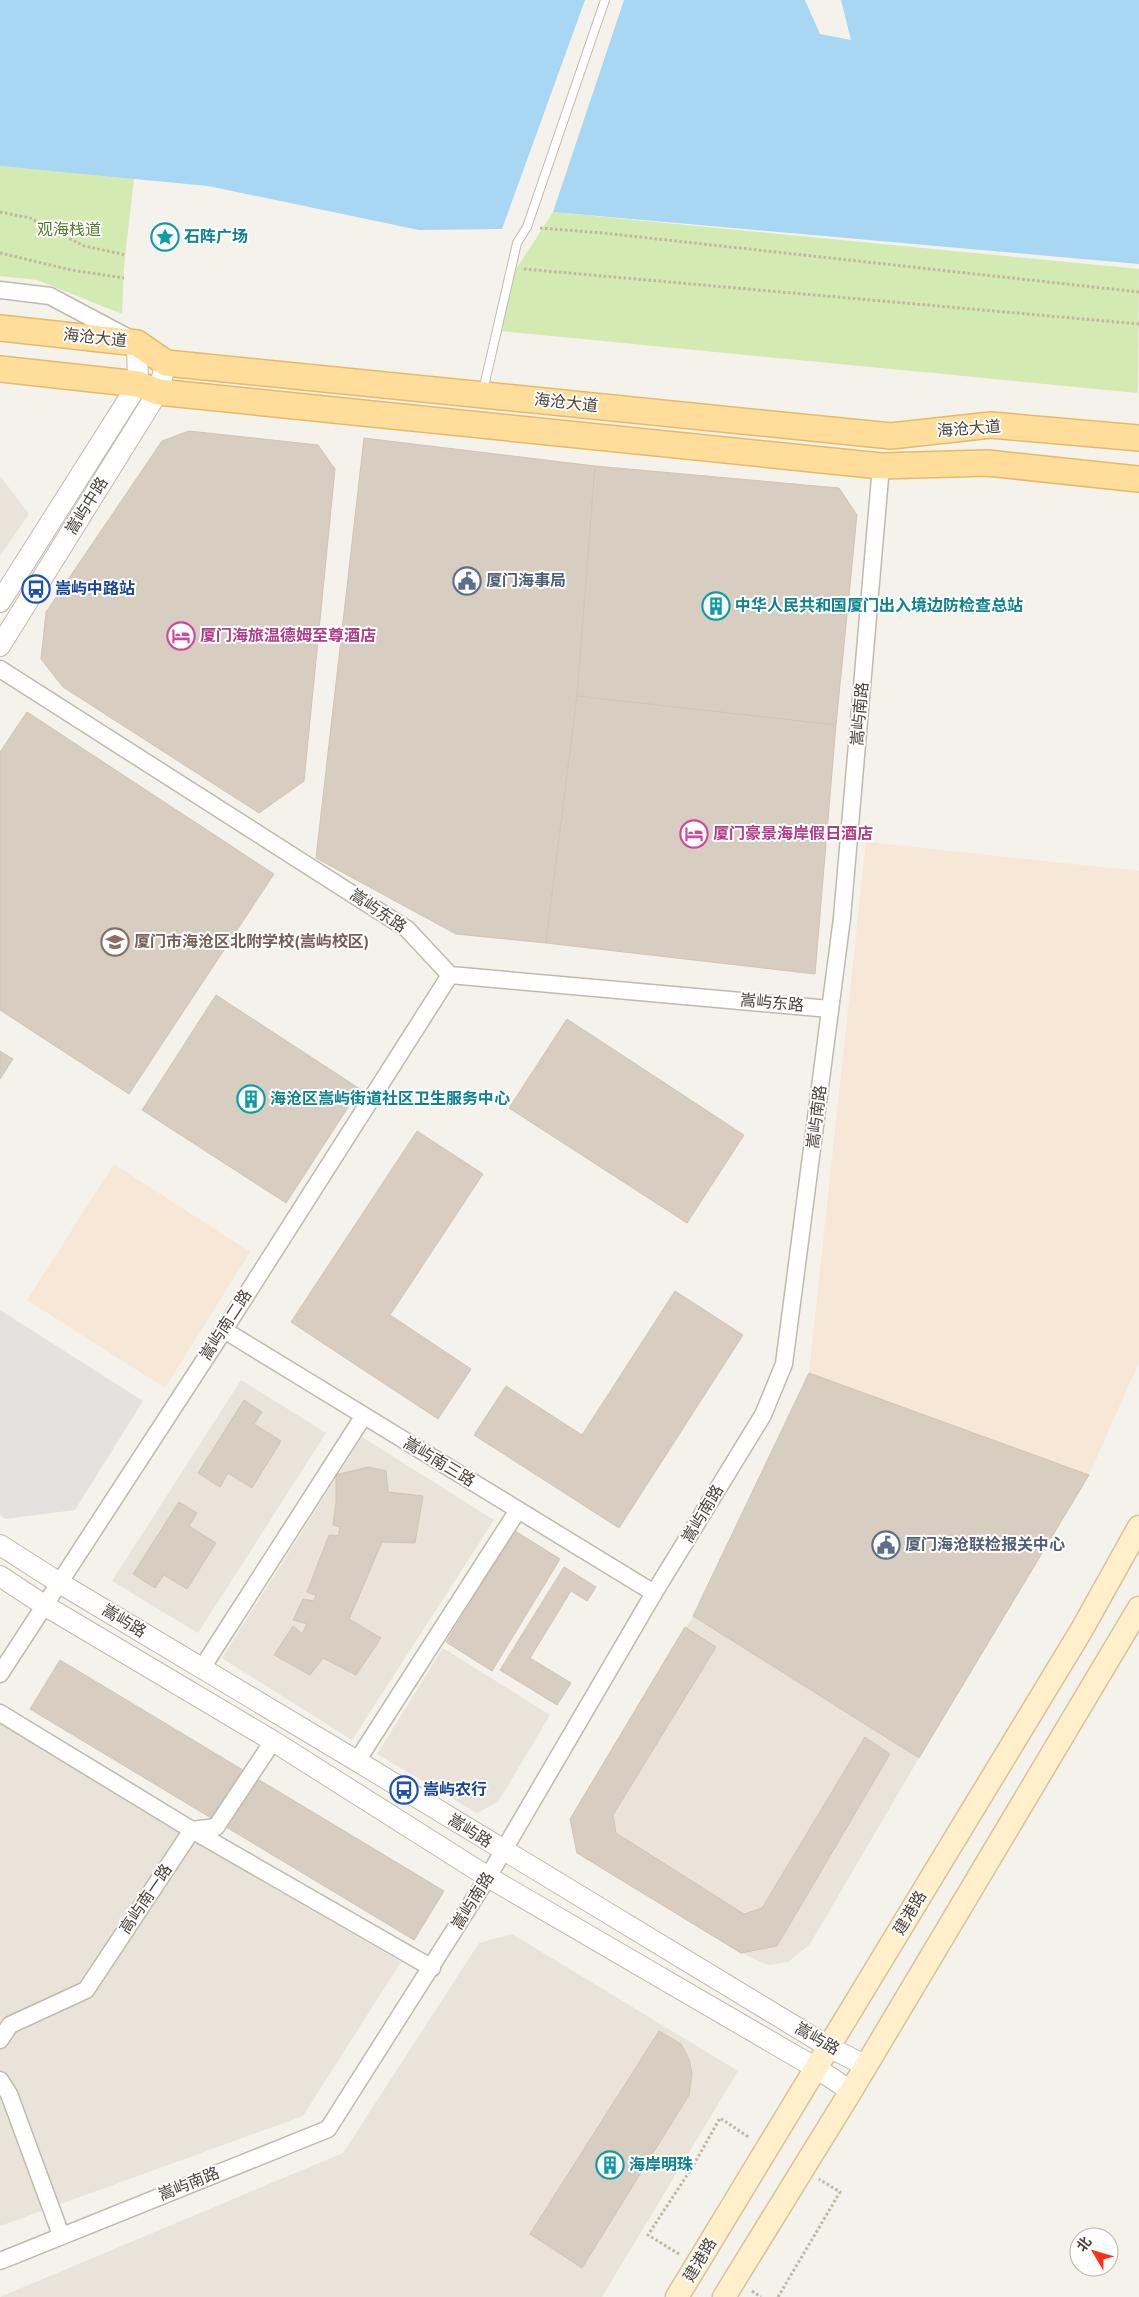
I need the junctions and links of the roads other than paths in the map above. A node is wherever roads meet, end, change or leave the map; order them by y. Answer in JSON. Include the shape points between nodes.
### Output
{"nodes":[{"id":1,"x":605,"y":0,"type":"edge"},
{"id":2,"x":0,"y":290,"type":"edge"},
{"id":3,"x":0,"y":328,"type":"edge"},
{"id":4,"x":137,"y":342,"type":"junction"},
{"id":5,"x":166,"y":363,"type":"junction"},
{"id":6,"x":0,"y":369,"type":"edge"},
{"id":7,"x":148,"y":388,"type":"junction"},
{"id":8,"x":482,"y":395,"type":"junction"},
{"id":9,"x":1139,"y":438,"type":"edge"},
{"id":10,"x":881,"y":466,"type":"junction"},
{"id":11,"x":1139,"y":479,"type":"edge"},
{"id":12,"x":0,"y":602,"type":"edge"},
{"id":13,"x":0,"y":646,"type":"edge"},
{"id":14,"x":0,"y":669,"type":"edge"},
{"id":15,"x":450,"y":975,"type":"junction"},
{"id":16,"x":830,"y":1009,"type":"junction"},
{"id":17,"x":224,"y":1330,"type":"junction"},
{"id":18,"x":363,"y":1417,"type":"junction"},
{"id":19,"x":518,"y":1510,"type":"junction"},
{"id":20,"x":1139,"y":1527,"type":"edge"},
{"id":21,"x":0,"y":1545,"type":"edge"},
{"id":22,"x":0,"y":1576,"type":"edge"},
{"id":23,"x":58,"y":1582,"type":"junction"},
{"id":24,"x":654,"y":1593,"type":"junction"},
{"id":25,"x":44,"y":1605,"type":"junction"},
{"id":26,"x":1139,"y":1608,"type":"edge"},
{"id":27,"x":202,"y":1668,"type":"junction"},
{"id":28,"x":0,"y":1674,"type":"edge"},
{"id":29,"x":0,"y":1713,"type":"edge"},
{"id":30,"x":273,"y":1742,"type":"junction"},
{"id":31,"x":358,"y":1761,"type":"junction"},
{"id":32,"x":192,"y":1830,"type":"junction"},
{"id":33,"x":503,"y":1851,"type":"junction"},
{"id":34,"x":488,"y":1877,"type":"junction"},
{"id":35,"x":432,"y":1968,"type":"junction"},
{"id":36,"x":0,"y":2040,"type":"edge"},
{"id":37,"x":829,"y":2047,"type":"junction"},
{"id":38,"x":866,"y":2066,"type":"junction"},
{"id":39,"x":816,"y":2068,"type":"junction"},
{"id":40,"x":0,"y":2080,"type":"edge"},
{"id":41,"x":851,"y":2091,"type":"junction"},
{"id":42,"x":61,"y":2235,"type":"junction"},
{"id":43,"x":0,"y":2261,"type":"edge"},
{"id":44,"x":678,"y":2297,"type":"edge"},
{"id":45,"x":724,"y":2297,"type":"edge"}],
"edges":[{"from":1,"to":8,"type":"lane","via":[[527,228],[517,243]]},
{"from":2,"to":4,"type":"street","via":[[50,296]]},
{"from":3,"to":4,"type":"main road","name":"海沧大道"},
{"from":4,"to":5,"type":"main road","name":"海沧大道"},
{"from":4,"to":7,"type":"street"},
{"from":5,"to":7,"type":"street","name":"嵩屿中路"},
{"from":5,"to":8,"type":"main road","name":"海沧大道"},
{"from":6,"to":7,"type":"main road","name":"海沧大道"},
{"from":7,"to":10,"type":"main road","name":"海沧大道"},
{"from":7,"to":12,"type":"street","name":"嵩屿中路"},
{"from":7,"to":13,"type":"street","name":"嵩屿中路"},
{"from":8,"to":9,"type":"main road","name":"海沧大道","via":[[891,436],[991,425]]},
{"from":10,"to":11,"type":"main road","name":"海沧大道","via":[[987,463]]},
{"from":10,"to":16,"type":"street","name":"嵩屿南路","via":[[842,918]]},
{"from":14,"to":15,"type":"street","name":"嵩屿东路","via":[[408,929]]},
{"from":15,"to":16,"type":"street","name":"嵩屿东路"},
{"from":15,"to":17,"type":"street","name":"嵩屿南二路"},
{"from":16,"to":24,"type":"street","name":"嵩屿南路","via":[[784,1364],[762,1415]]},
{"from":17,"to":18,"type":"street","name":"嵩屿南三路"},
{"from":17,"to":23,"type":"street","name":"嵩屿南二路"},
{"from":18,"to":19,"type":"street","name":"嵩屿南三路"},
{"from":18,"to":27,"type":"street"},
{"from":19,"to":24,"type":"street","name":"嵩屿南三路"},
{"from":19,"to":31,"type":"street"},
{"from":20,"to":37,"type":"main road","name":"建港路","via":[[1081,1631]]},
{"from":21,"to":23,"type":"street","name":"嵩屿路"},
{"from":22,"to":25,"type":"street","name":"嵩屿路"},
{"from":23,"to":25,"type":"street","name":"嵩屿南二路"},
{"from":23,"to":27,"type":"street","name":"嵩屿路"},
{"from":24,"to":33,"type":"street","name":"嵩屿南路"},
{"from":25,"to":28,"type":"street","name":"嵩屿南二路"},
{"from":25,"to":30,"type":"street","name":"嵩屿路"},
{"from":26,"to":38,"type":"main road"},
{"from":27,"to":31,"type":"street","name":"嵩屿路"},
{"from":29,"to":32,"type":"street"},
{"from":30,"to":32,"type":"street","via":[[216,1827]]},
{"from":30,"to":34,"type":"street","name":"嵩屿路"},
{"from":31,"to":33,"type":"street","name":"嵩屿路"},
{"from":32,"to":35,"type":"street"},
{"from":32,"to":36,"type":"street","name":"高屿南一路","via":[[86,1990],[10,2025]]},
{"from":33,"to":34,"type":"street","name":"嵩屿南路"},
{"from":33,"to":37,"type":"street","name":"嵩屿路"},
{"from":34,"to":35,"type":"street","name":"嵩屿南路"},
{"from":34,"to":39,"type":"street","name":"嵩屿路"},
{"from":35,"to":42,"type":"street","name":"嵩屿南路","via":[[328,2129]]},
{"from":37,"to":38,"type":"street","name":"嵩屿路"},
{"from":37,"to":39,"type":"main road","name":"建港路"},
{"from":38,"to":41,"type":"main road"},
{"from":39,"to":41,"type":"street","name":"嵩屿路"},
{"from":39,"to":44,"type":"main road","name":"建港路"},
{"from":40,"to":42,"type":"street","via":[[9,2094]]},
{"from":41,"to":45,"type":"main road"},
{"from":42,"to":43,"type":"street","name":"嵩屿南路"}]}
